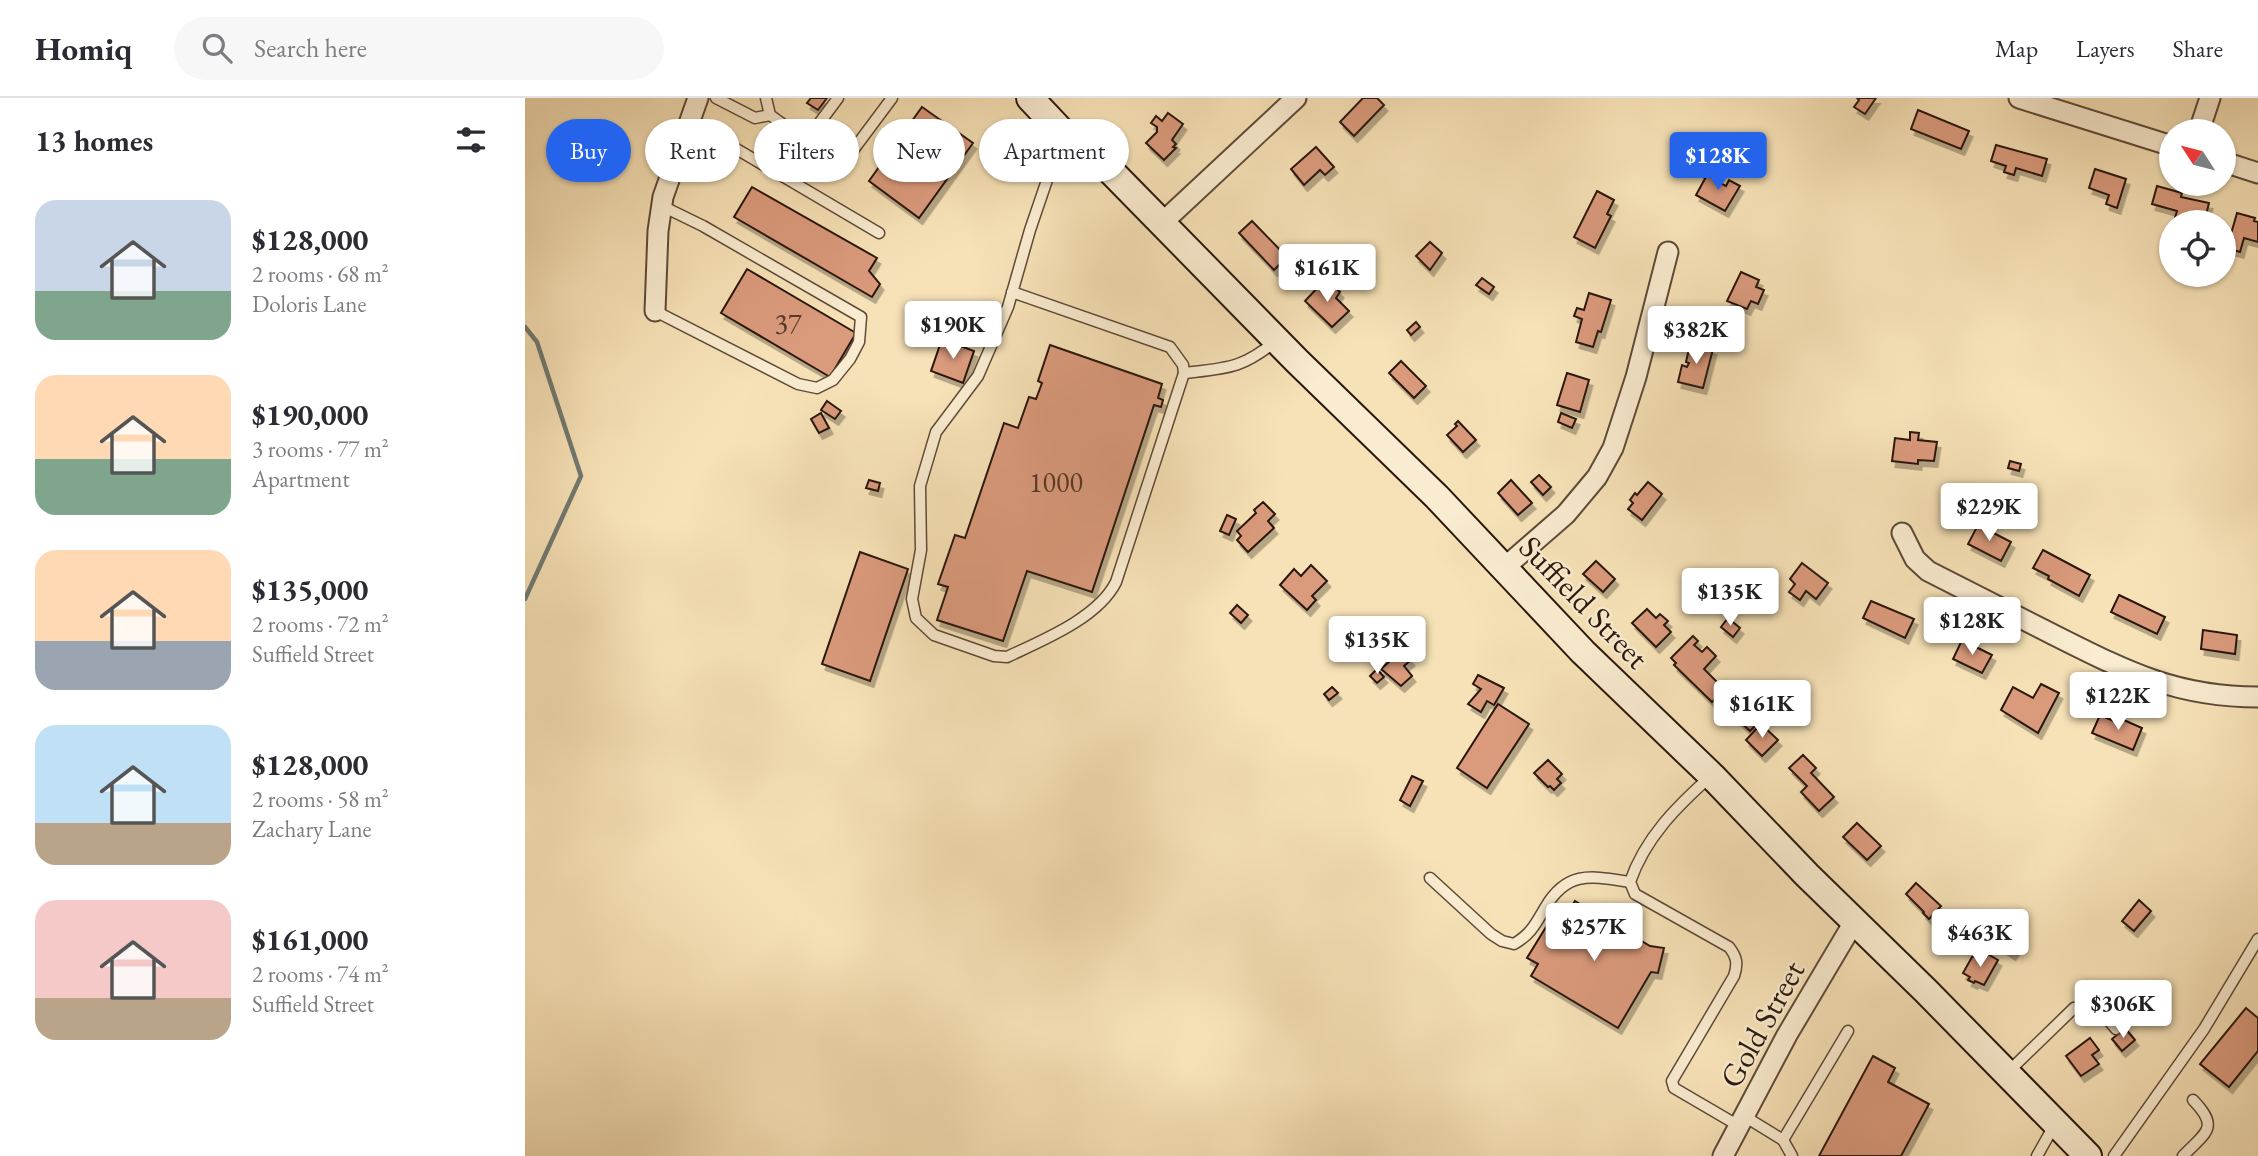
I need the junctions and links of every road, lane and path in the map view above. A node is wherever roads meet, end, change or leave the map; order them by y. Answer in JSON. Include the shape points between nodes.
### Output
{"nodes":[{"id":1,"x":698,"y":98,"type":"edge"},
{"id":2,"x":716,"y":98,"type":"edge"},
{"id":3,"x":766,"y":98,"type":"edge"},
{"id":4,"x":838,"y":98,"type":"edge"},
{"id":5,"x":892,"y":98,"type":"edge"},
{"id":6,"x":1030,"y":98,"type":"edge"},
{"id":7,"x":1296,"y":98,"type":"edge"},
{"id":8,"x":2019,"y":98,"type":"edge"},
{"id":9,"x":2210,"y":98,"type":"edge"},
{"id":10,"x":770,"y":115,"type":"junction"},
{"id":11,"x":690,"y":119,"type":"edge"},
{"id":12,"x":776,"y":119,"type":"edge"},
{"id":13,"x":822,"y":119,"type":"edge"},
{"id":14,"x":1050,"y":119,"type":"edge"},
{"id":15,"x":2203,"y":119,"type":"edge"},
{"id":16,"x":859,"y":142,"type":"edge"},
{"id":17,"x":2159,"y":142,"type":"edge"},
{"id":18,"x":740,"y":151,"type":"edge"},
{"id":19,"x":2237,"y":166,"type":"edge"},
{"id":20,"x":2258,"y":173,"type":"edge"},
{"id":21,"x":669,"y":182,"type":"edge"},
{"id":22,"x":1046,"y":182,"type":"edge"},
{"id":23,"x":1122,"y":182,"type":"edge"},
{"id":24,"x":661,"y":205,"type":"junction"},
{"id":25,"x":1162,"y":223,"type":"junction"},
{"id":26,"x":879,"y":233,"type":"dead end"},
{"id":27,"x":1668,"y":251,"type":"dead end"},
{"id":28,"x":1012,"y":292,"type":"junction"},
{"id":29,"x":656,"y":311,"type":"joint"},
{"id":30,"x":1277,"y":340,"type":"junction"},
{"id":31,"x":1184,"y":373,"type":"junction"},
{"id":32,"x":1902,"y":533,"type":"dead end"},
{"id":33,"x":1504,"y":568,"type":"junction"},
{"id":34,"x":2258,"y":697,"type":"edge"},
{"id":35,"x":1712,"y":776,"type":"junction"},
{"id":36,"x":1430,"y":878,"type":"dead end"},
{"id":37,"x":1630,"y":881,"type":"junction"},
{"id":38,"x":1854,"y":922,"type":"junction"},
{"id":39,"x":2258,"y":939,"type":"edge"},
{"id":40,"x":2116,"y":1029,"type":"dead end"},
{"id":41,"x":1848,"y":1031,"type":"dead end"},
{"id":42,"x":2006,"y":1073,"type":"junction"},
{"id":43,"x":2193,"y":1100,"type":"dead end"},
{"id":44,"x":1742,"y":1121,"type":"junction"},
{"id":45,"x":2056,"y":1124,"type":"junction"},
{"id":46,"x":1783,"y":1140,"type":"junction"},
{"id":47,"x":1723,"y":1156,"type":"edge"},
{"id":48,"x":1792,"y":1156,"type":"edge"},
{"id":49,"x":2037,"y":1156,"type":"edge"},
{"id":50,"x":2088,"y":1156,"type":"edge"},
{"id":51,"x":2114,"y":1156,"type":"edge"},
{"id":52,"x":2183,"y":1156,"type":"edge"}],
"edges":[{"from":1,"to":11,"type":"street"},
{"from":2,"to":10,"type":"lane","via":[[755,118]]},
{"from":3,"to":10,"type":"lane"},
{"from":4,"to":13,"type":"lane"},
{"from":5,"to":16,"type":"lane"},
{"from":6,"to":14,"type":"main road","name":"Suffield Street"},
{"from":7,"to":25,"type":"street"},
{"from":8,"to":17,"type":"street"},
{"from":9,"to":15,"type":"street"},
{"from":10,"to":12,"type":"lane"},
{"from":18,"to":26,"type":"lane"},
{"from":19,"to":20,"type":"street"},
{"from":21,"to":24,"type":"street"},
{"from":22,"to":28,"type":"lane"},
{"from":23,"to":25,"type":"main road","name":"Suffield Street"},
{"from":24,"to":29,"type":"street"},
{"from":24,"to":29,"type":"lane","via":[[861,317],[859,342],[833,380],[817,388],[798,384]]},
{"from":25,"to":30,"type":"main road","name":"Suffield Street"},
{"from":27,"to":33,"type":"street","via":[[1613,448],[1597,477],[1566,514]]},
{"from":28,"to":31,"type":"lane","via":[[1170,347]]},
{"from":28,"to":31,"type":"lane","via":[[978,376],[936,432],[920,486],[921,550],[912,599],[916,618],[934,635],[1007,657],[1087,615],[1109,596]]},
{"from":30,"to":31,"type":"lane","via":[[1243,364]]},
{"from":30,"to":33,"type":"main road","name":"Suffield Street"},
{"from":32,"to":34,"type":"street","via":[[1928,571],[2130,673],[2194,692]]},
{"from":33,"to":35,"type":"main road","name":"Suffield Street","via":[[1583,652]]},
{"from":35,"to":37,"type":"lane","via":[[1660,827]]},
{"from":35,"to":38,"type":"main road","name":"Suffield Street"},
{"from":36,"to":37,"type":"lane","via":[[1491,934],[1514,943],[1528,936],[1560,888],[1576,878]]},
{"from":37,"to":44,"type":"lane","via":[[1635,894],[1729,947],[1736,956],[1734,976],[1672,1081],[1674,1088]]},
{"from":38,"to":42,"type":"main road","name":"Suffield Street"},
{"from":38,"to":44,"type":"street","name":"Gold Street"},
{"from":39,"to":51,"type":"lane","via":[[2204,1029]]},
{"from":40,"to":42,"type":"lane","via":[[2095,1004],[2074,1008]]},
{"from":41,"to":46,"type":"lane"},
{"from":42,"to":45,"type":"main road","name":"Suffield Street"},
{"from":43,"to":52,"type":"lane","via":[[2208,1116],[2209,1124]]},
{"from":44,"to":46,"type":"lane"},
{"from":44,"to":47,"type":"street","name":"Gold Street"},
{"from":45,"to":49,"type":"lane"},
{"from":45,"to":50,"type":"main road","name":"Suffield Street"},
{"from":46,"to":48,"type":"lane"}]}
